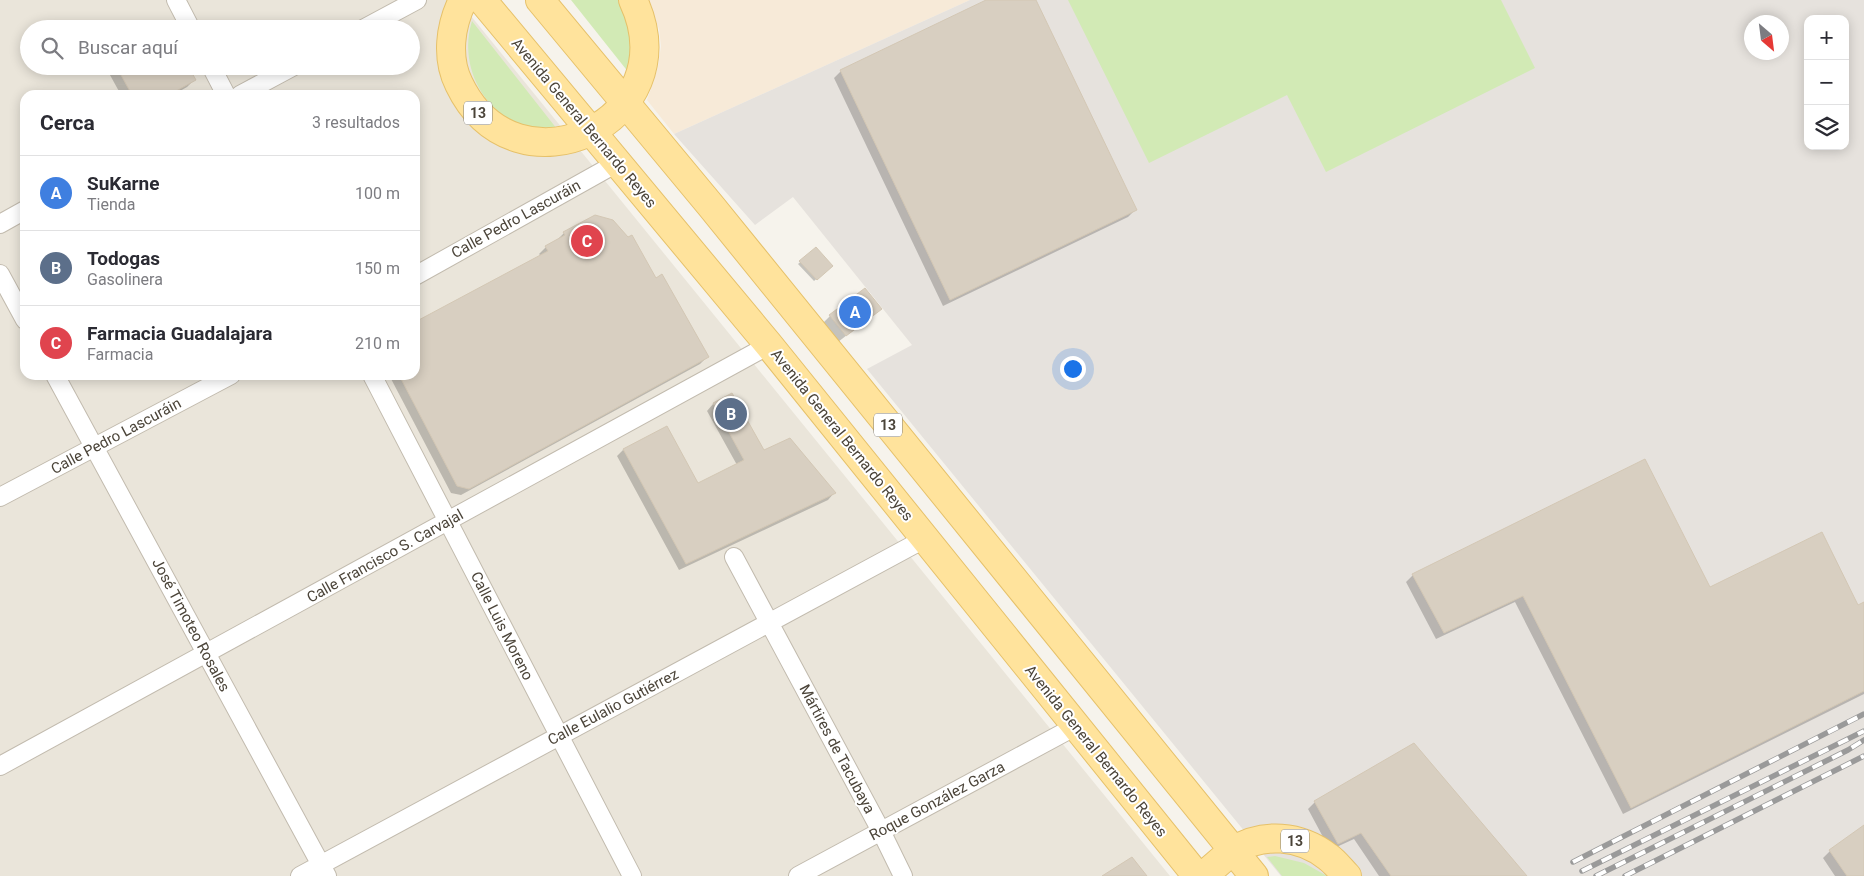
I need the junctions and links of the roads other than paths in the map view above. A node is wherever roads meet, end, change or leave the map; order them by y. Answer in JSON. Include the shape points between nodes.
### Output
{"nodes":[{"id":1,"x":176,"y":0,"type":"edge"},
{"id":2,"x":417,"y":0,"type":"edge"},
{"id":3,"x":462,"y":0,"type":"edge"},
{"id":4,"x":482,"y":0,"type":"edge"},
{"id":5,"x":540,"y":0,"type":"edge"},
{"id":6,"x":633,"y":0,"type":"edge"},
{"id":7,"x":186,"y":20,"type":"edge"},
{"id":8,"x":380,"y":20,"type":"edge"},
{"id":9,"x":216,"y":75,"type":"edge"},
{"id":10,"x":277,"y":75,"type":"edge"},
{"id":11,"x":223,"y":90,"type":"edge"},
{"id":12,"x":249,"y":90,"type":"edge"},
{"id":13,"x":625,"y":104,"type":"junction"},
{"id":14,"x":592,"y":132,"type":"junction"},
{"id":15,"x":617,"y":163,"type":"junction"},
{"id":16,"x":20,"y":213,"type":"edge"},
{"id":17,"x":0,"y":224,"type":"edge"},
{"id":18,"x":420,"y":273,"type":"edge"},
{"id":19,"x":0,"y":274,"type":"edge"},
{"id":20,"x":20,"y":311,"type":"edge"},
{"id":21,"x":769,"y":346,"type":"junction"},
{"id":22,"x":58,"y":380,"type":"edge"},
{"id":23,"x":221,"y":380,"type":"edge"},
{"id":24,"x":375,"y":380,"type":"edge"},
{"id":25,"x":94,"y":447,"type":"junction"},
{"id":26,"x":0,"y":497,"type":"edge"},
{"id":27,"x":448,"y":521,"type":"junction"},
{"id":28,"x":926,"y":538,"type":"junction"},
{"id":29,"x":734,"y":557,"type":"dead end"},
{"id":30,"x":770,"y":622,"type":"junction"},
{"id":31,"x":206,"y":654,"type":"junction"},
{"id":32,"x":1076,"y":726,"type":"junction"},
{"id":33,"x":559,"y":736,"type":"junction"},
{"id":34,"x":0,"y":766,"type":"edge"},
{"id":35,"x":881,"y":831,"type":"junction"},
{"id":36,"x":1233,"y":851,"type":"junction"},
{"id":37,"x":324,"y":870,"type":"edge"},
{"id":38,"x":300,"y":876,"type":"edge"},
{"id":39,"x":632,"y":876,"type":"edge"},
{"id":40,"x":798,"y":876,"type":"edge"},
{"id":41,"x":903,"y":876,"type":"edge"},
{"id":42,"x":1197,"y":876,"type":"edge"},
{"id":43,"x":1203,"y":876,"type":"edge"},
{"id":44,"x":1254,"y":876,"type":"edge"},
{"id":45,"x":1347,"y":876,"type":"edge"}],
"edges":[{"from":1,"to":7,"type":"street"},
{"from":2,"to":8,"type":"street"},
{"from":3,"to":14,"type":"main road","number":"13","via":[[454,20],[452,58],[466,99],[481,116],[496,128],[522,140],[566,141]]},
{"from":4,"to":14,"type":"main road","name":"Avenida General Bernardo Reyes"},
{"from":5,"to":13,"type":"main road","number":"13"},
{"from":6,"to":13,"type":"main road","number":"13","via":[[640,16],[644,48],[641,72]]},
{"from":9,"to":11,"type":"street"},
{"from":10,"to":12,"type":"street"},
{"from":13,"to":14,"type":"main road","number":"13"},
{"from":13,"to":36,"type":"main road","number":"13"},
{"from":14,"to":15,"type":"main road","name":"Avenida General Bernardo Reyes"},
{"from":15,"to":18,"type":"street","name":"Calle Pedro Lascuráin"},
{"from":15,"to":21,"type":"main road","name":"Avenida General Bernardo Reyes"},
{"from":16,"to":17,"type":"street"},
{"from":19,"to":20,"type":"street"},
{"from":21,"to":27,"type":"street","name":"Calle Francisco S. Carvajal"},
{"from":21,"to":28,"type":"main road","name":"Avenida General Bernardo Reyes"},
{"from":22,"to":25,"type":"street","name":"José Timoteo Rosales"},
{"from":23,"to":25,"type":"street","name":"Calle Pedro Lascuráin"},
{"from":24,"to":27,"type":"street","name":"Calle Luis Moreno"},
{"from":25,"to":26,"type":"street","name":"Calle Pedro Lascuráin"},
{"from":25,"to":31,"type":"street","name":"José Timoteo Rosales"},
{"from":27,"to":31,"type":"street","name":"Calle Francisco S. Carvajal"},
{"from":27,"to":33,"type":"street","name":"Calle Luis Moreno"},
{"from":28,"to":30,"type":"street","name":"Calle Eulalio Gutiérrez"},
{"from":28,"to":32,"type":"main road","name":"Avenida General Bernardo Reyes"},
{"from":29,"to":30,"type":"street","name":"Mártires de Tacubaya"},
{"from":30,"to":33,"type":"street","name":"Calle Eulalio Gutiérrez"},
{"from":30,"to":35,"type":"street","name":"Mártires de Tacubaya"},
{"from":31,"to":34,"type":"street","name":"Calle Francisco S. Carvajal"},
{"from":31,"to":37,"type":"street","name":"José Timoteo Rosales"},
{"from":32,"to":35,"type":"street","name":"Roque González Garza"},
{"from":32,"to":42,"type":"main road","name":"Avenida General Bernardo Reyes"},
{"from":33,"to":37,"type":"street","name":"Calle Eulalio Gutiérrez"},
{"from":33,"to":39,"type":"street","name":"Calle Luis Moreno"},
{"from":35,"to":40,"type":"street","name":"Roque González Garza"},
{"from":35,"to":41,"type":"street","name":"Mártires de Tacubaya"},
{"from":36,"to":43,"type":"main road","number":"13"},
{"from":36,"to":44,"type":"main road","number":"13"},
{"from":36,"to":45,"type":"main road","number":"13","via":[[1271,837],[1300,841],[1327,856]]},
{"from":37,"to":38,"type":"street","name":"Calle Eulalio Gutiérrez"}]}
